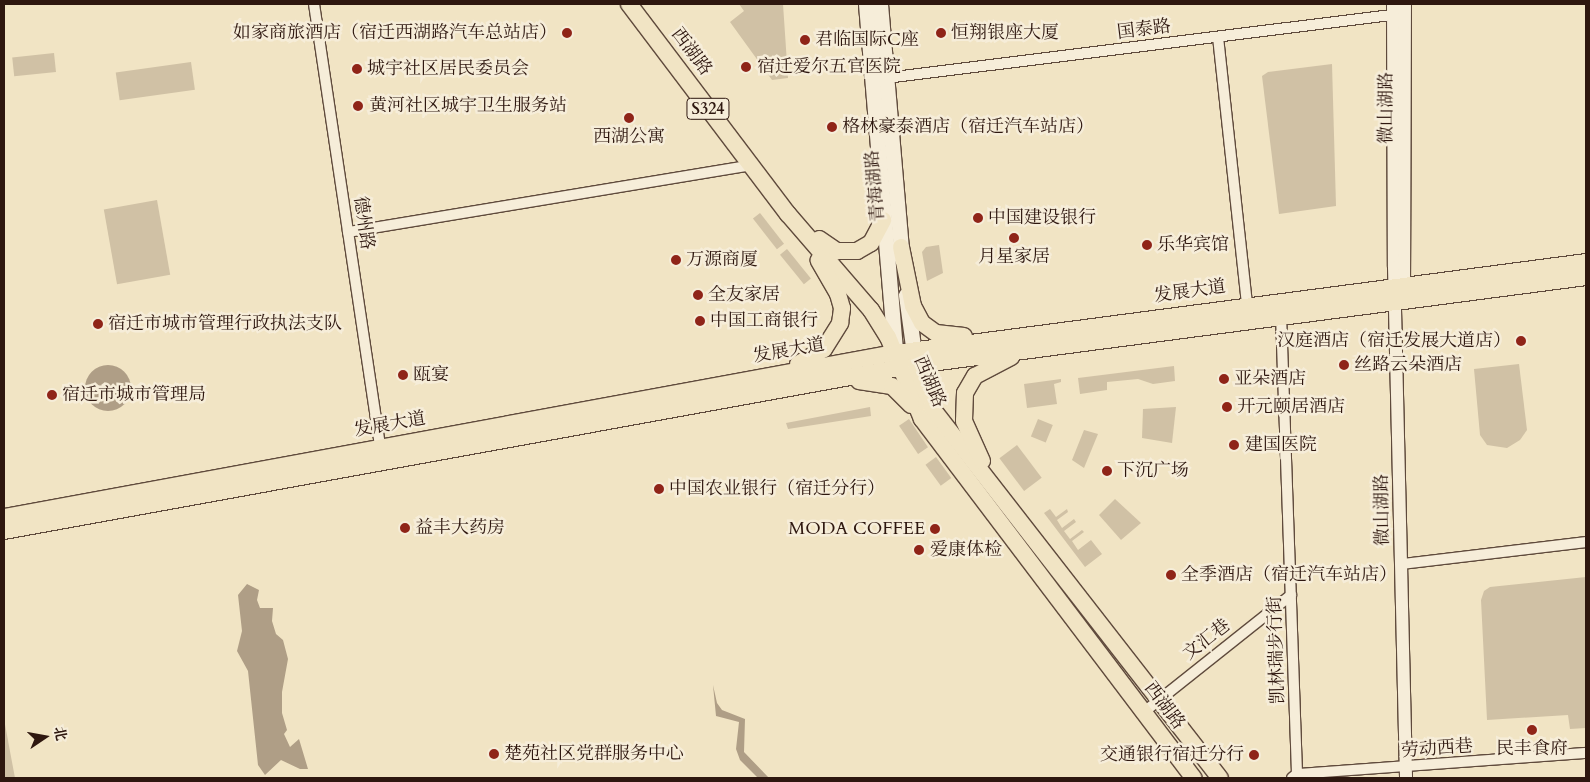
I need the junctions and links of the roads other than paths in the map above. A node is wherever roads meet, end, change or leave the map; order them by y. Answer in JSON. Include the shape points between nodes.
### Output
{"nodes":[{"id":1,"x":314,"y":4,"type":"edge"},
{"id":2,"x":629,"y":4,"type":"edge"},
{"id":3,"x":866,"y":4,"type":"edge"},
{"id":4,"x":880,"y":4,"type":"edge"},
{"id":5,"x":1399,"y":9,"type":"edge"},
{"id":6,"x":1218,"y":37,"type":"junction"},
{"id":7,"x":886,"y":78,"type":"junction"},
{"id":8,"x":751,"y":165,"type":"junction"},
{"id":9,"x":788,"y":214,"type":"junction"},
{"id":10,"x":883,"y":220,"type":"junction"},
{"id":11,"x":348,"y":232,"type":"junction"},
{"id":12,"x":900,"y":247,"type":"junction"},
{"id":13,"x":1586,"y":262,"type":"edge"},
{"id":14,"x":1586,"y":277,"type":"edge"},
{"id":15,"x":1399,"y":290,"type":"junction"},
{"id":16,"x":1247,"y":304,"type":"junction"},
{"id":17,"x":1281,"y":315,"type":"junction"},
{"id":18,"x":1031,"y":341,"type":"junction"},
{"id":19,"x":906,"y":359,"type":"junction"},
{"id":20,"x":743,"y":379,"type":"junction"},
{"id":21,"x":846,"y":379,"type":"junction"},
{"id":22,"x":922,"y":418,"type":"junction"},
{"id":23,"x":380,"y":447,"type":"junction"},
{"id":24,"x":1004,"y":501,"type":"junction"},
{"id":25,"x":4,"y":517,"type":"edge"},
{"id":26,"x":4,"y":531,"type":"edge"},
{"id":27,"x":1586,"y":542,"type":"edge"},
{"id":28,"x":1402,"y":564,"type":"junction"},
{"id":29,"x":1291,"y":595,"type":"junction"},
{"id":30,"x":1159,"y":700,"type":"junction"},
{"id":31,"x":1144,"y":712,"type":"junction"},
{"id":32,"x":1586,"y":754,"type":"edge"},
{"id":33,"x":1406,"y":773,"type":"edge"},
{"id":34,"x":1295,"y":776,"type":"edge"},
{"id":35,"x":1194,"y":778,"type":"edge"},
{"id":36,"x":1220,"y":778,"type":"edge"}],
"edges":[{"from":1,"to":11,"type":"street","name":"德州路"},
{"from":2,"to":8,"type":"main road","name":"西湖路","number":"S324"},
{"from":3,"to":10,"type":"main road","name":"青海湖路"},
{"from":4,"to":7,"type":"main road","name":"青海湖路"},
{"from":5,"to":6,"type":"street","name":"国泰路"},
{"from":5,"to":15,"type":"street","name":"微山湖路"},
{"from":6,"to":7,"type":"street","name":"国泰路"},
{"from":6,"to":16,"type":"street"},
{"from":7,"to":12,"type":"main road","name":"青海湖路"},
{"from":8,"to":9,"type":"main road","name":"西湖路","number":"S324"},
{"from":8,"to":11,"type":"street"},
{"from":9,"to":10,"type":"main road","via":[[831,249],[844,252],[871,244]]},
{"from":9,"to":19,"type":"main road","name":"西湖路","number":"S324","via":[[871,310]]},
{"from":9,"to":20,"type":"main road","via":[[838,294],[842,308],[840,323],[833,338],[812,357]]},
{"from":10,"to":19,"type":"main road","name":"青海湖路"},
{"from":11,"to":23,"type":"street","name":"德州路"},
{"from":12,"to":18,"type":"main road","via":[[913,306],[922,323],[932,332]]},
{"from":12,"to":19,"type":"main road","name":"青海湖路"},
{"from":13,"to":15,"type":"main road","name":"发展大道"},
{"from":14,"to":15,"type":"main road","name":"发展大道"},
{"from":15,"to":16,"type":"main road","name":"发展大道"},
{"from":15,"to":17,"type":"main road","name":"发展大道"},
{"from":15,"to":28,"type":"street","name":"微山湖路"},
{"from":16,"to":18,"type":"main road","name":"发展大道"},
{"from":17,"to":18,"type":"main road","name":"发展大道"},
{"from":17,"to":29,"type":"street","name":"凯林瑞步行街"},
{"from":18,"to":19,"type":"main road","name":"发展大道"},
{"from":18,"to":24,"type":"main road","via":[[976,376],[963,400],[969,434]]},
{"from":19,"to":20,"type":"main road","name":"发展大道"},
{"from":19,"to":21,"type":"main road","name":"发展大道"},
{"from":19,"to":22,"type":"main road","name":"西湖路"},
{"from":19,"to":24,"type":"main road","name":"西湖路","via":[[931,407]]},
{"from":20,"to":23,"type":"main road","name":"发展大道"},
{"from":21,"to":22,"type":"main road","via":[[892,386],[901,391]]},
{"from":21,"to":26,"type":"main road","name":"发展大道"},
{"from":22,"to":31,"type":"main road","name":"西湖路"},
{"from":23,"to":25,"type":"main road","name":"发展大道"},
{"from":24,"to":30,"type":"main road","name":"西湖路"},
{"from":27,"to":28,"type":"street"},
{"from":28,"to":33,"type":"street","name":"微山湖路"},
{"from":29,"to":30,"type":"street","name":"文汇巷"},
{"from":29,"to":34,"type":"street","name":"凯林瑞步行街"},
{"from":30,"to":31,"type":"street","name":"文汇巷"},
{"from":30,"to":36,"type":"main road","name":"西湖路"},
{"from":31,"to":35,"type":"main road","name":"西湖路"},
{"from":32,"to":33,"type":"street","name":"劳动西巷"},
{"from":33,"to":34,"type":"street","name":"劳动西巷"}]}
